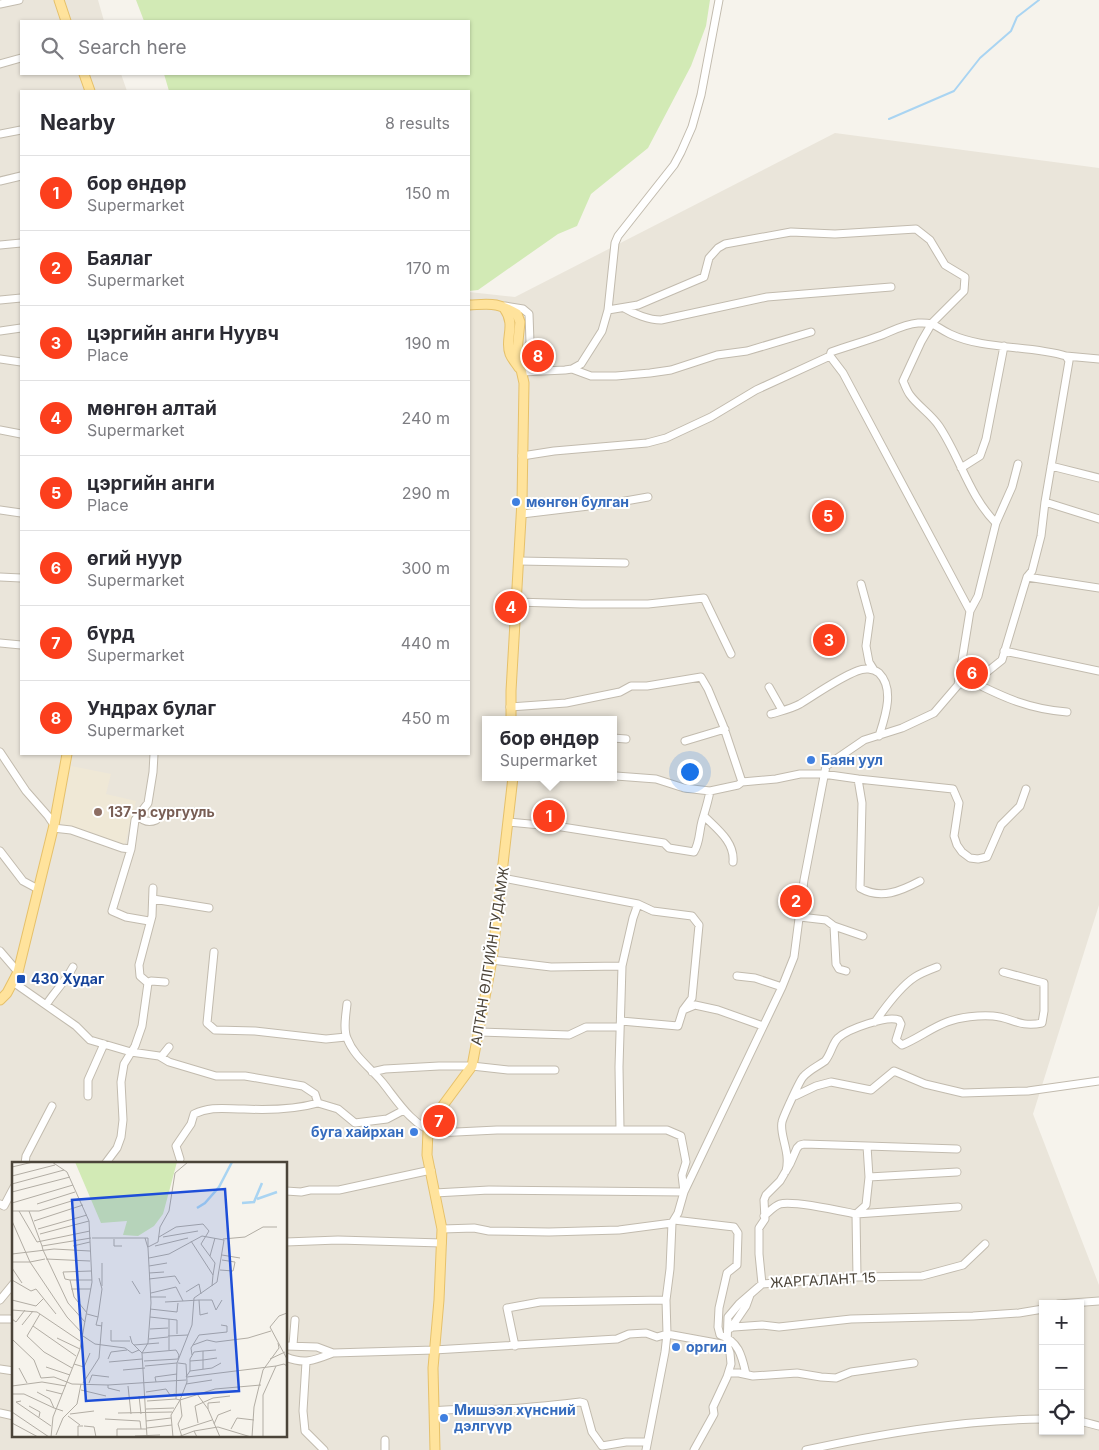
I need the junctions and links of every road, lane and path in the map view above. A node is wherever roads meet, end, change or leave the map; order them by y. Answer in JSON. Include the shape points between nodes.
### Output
{"nodes":[{"id":1,"x":19,"y":0,"type":"edge"},
{"id":2,"x":58,"y":0,"type":"edge"},
{"id":3,"x":719,"y":0,"type":"edge"},
{"id":4,"x":0,"y":4,"type":"edge"},
{"id":5,"x":66,"y":20,"type":"edge"},
{"id":6,"x":20,"y":58,"type":"edge"},
{"id":7,"x":0,"y":64,"type":"edge"},
{"id":8,"x":84,"y":75,"type":"edge"},
{"id":9,"x":90,"y":90,"type":"edge"},
{"id":10,"x":20,"y":130,"type":"edge"},
{"id":11,"x":0,"y":134,"type":"edge"},
{"id":12,"x":20,"y":176,"type":"edge"},
{"id":13,"x":0,"y":181,"type":"edge"},
{"id":14,"x":20,"y":243,"type":"edge"},
{"id":15,"x":0,"y":245,"type":"edge"},
{"id":16,"x":891,"y":287,"type":"dead end"},
{"id":17,"x":20,"y":298,"type":"edge"},
{"id":18,"x":0,"y":300,"type":"edge"},
{"id":19,"x":470,"y":305,"type":"edge"},
{"id":20,"x":502,"y":305,"type":"junction"},
{"id":21,"x":624,"y":308,"type":"junction"},
{"id":22,"x":608,"y":310,"type":"junction"},
{"id":23,"x":932,"y":323,"type":"junction"},
{"id":24,"x":20,"y":328,"type":"edge"},
{"id":25,"x":0,"y":331,"type":"edge"},
{"id":26,"x":811,"y":332,"type":"dead end"},
{"id":27,"x":1004,"y":346,"type":"junction"},
{"id":28,"x":830,"y":356,"type":"junction"},
{"id":29,"x":1066,"y":356,"type":"junction"},
{"id":30,"x":0,"y":359,"type":"edge"},
{"id":31,"x":1099,"y":359,"type":"edge"},
{"id":32,"x":20,"y":362,"type":"edge"},
{"id":33,"x":572,"y":370,"type":"junction"},
{"id":34,"x":522,"y":372,"type":"junction"},
{"id":35,"x":0,"y":430,"type":"edge"},
{"id":36,"x":20,"y":434,"type":"edge"},
{"id":37,"x":522,"y":456,"type":"junction"},
{"id":38,"x":1018,"y":464,"type":"dead end"},
{"id":39,"x":1051,"y":466,"type":"junction"},
{"id":40,"x":961,"y":468,"type":"junction"},
{"id":41,"x":1099,"y":478,"type":"edge"},
{"id":42,"x":648,"y":497,"type":"dead end"},
{"id":43,"x":1045,"y":502,"type":"junction"},
{"id":44,"x":0,"y":510,"type":"edge"},
{"id":45,"x":20,"y":513,"type":"edge"},
{"id":46,"x":522,"y":514,"type":"junction"},
{"id":47,"x":1099,"y":519,"type":"edge"},
{"id":48,"x":996,"y":523,"type":"junction"},
{"id":49,"x":519,"y":561,"type":"junction"},
{"id":50,"x":625,"y":562,"type":"dead end"},
{"id":51,"x":0,"y":577,"type":"edge"},
{"id":52,"x":1027,"y":577,"type":"junction"},
{"id":53,"x":20,"y":578,"type":"edge"},
{"id":54,"x":862,"y":584,"type":"dead end"},
{"id":55,"x":1099,"y":588,"type":"edge"},
{"id":56,"x":516,"y":602,"type":"junction"},
{"id":57,"x":970,"y":611,"type":"junction"},
{"id":58,"x":0,"y":643,"type":"edge"},
{"id":59,"x":20,"y":645,"type":"edge"},
{"id":60,"x":1004,"y":651,"type":"junction"},
{"id":61,"x":731,"y":654,"type":"dead end"},
{"id":62,"x":874,"y":670,"type":"junction"},
{"id":63,"x":1099,"y":671,"type":"edge"},
{"id":64,"x":971,"y":681,"type":"junction"},
{"id":65,"x":958,"y":685,"type":"junction"},
{"id":66,"x":769,"y":687,"type":"dead end"},
{"id":67,"x":510,"y":707,"type":"junction"},
{"id":68,"x":782,"y":710,"type":"junction"},
{"id":69,"x":1067,"y":712,"type":"dead end"},
{"id":70,"x":771,"y":714,"type":"dead end"},
{"id":71,"x":511,"y":716,"type":"edge"},
{"id":72,"x":724,"y":730,"type":"junction"},
{"id":73,"x":879,"y":736,"type":"junction"},
{"id":74,"x":617,"y":738,"type":"edge"},
{"id":75,"x":626,"y":739,"type":"dead end"},
{"id":76,"x":685,"y":740,"type":"dead end"},
{"id":77,"x":0,"y":752,"type":"edge"},
{"id":78,"x":67,"y":755,"type":"edge"},
{"id":79,"x":154,"y":755,"type":"edge"},
{"id":80,"x":824,"y":774,"type":"junction"},
{"id":81,"x":617,"y":776,"type":"edge"},
{"id":82,"x":858,"y":779,"type":"junction"},
{"id":83,"x":513,"y":781,"type":"edge"},
{"id":84,"x":742,"y":782,"type":"junction"},
{"id":85,"x":1026,"y":789,"type":"dead end"},
{"id":86,"x":710,"y":791,"type":"junction"},
{"id":87,"x":138,"y":816,"type":"junction"},
{"id":88,"x":704,"y":816,"type":"junction"},
{"id":89,"x":156,"y":820,"type":"dead end"},
{"id":90,"x":508,"y":822,"type":"junction"},
{"id":91,"x":54,"y":827,"type":"junction"},
{"id":92,"x":131,"y":849,"type":"junction"},
{"id":93,"x":0,"y":851,"type":"edge"},
{"id":94,"x":733,"y":862,"type":"dead end"},
{"id":95,"x":503,"y":878,"type":"junction"},
{"id":96,"x":920,"y":881,"type":"dead end"},
{"id":97,"x":153,"y":888,"type":"dead end"},
{"id":98,"x":38,"y":889,"type":"junction"},
{"id":99,"x":153,"y":899,"type":"junction"},
{"id":100,"x":638,"y":904,"type":"junction"},
{"id":101,"x":209,"y":908,"type":"dead end"},
{"id":102,"x":800,"y":917,"type":"junction"},
{"id":103,"x":149,"y":921,"type":"junction"},
{"id":104,"x":834,"y":926,"type":"junction"},
{"id":105,"x":863,"y":936,"type":"dead end"},
{"id":106,"x":0,"y":951,"type":"edge"},
{"id":107,"x":214,"y":952,"type":"dead end"},
{"id":108,"x":492,"y":960,"type":"junction"},
{"id":109,"x":622,"y":966,"type":"junction"},
{"id":110,"x":74,"y":967,"type":"dead end"},
{"id":111,"x":936,"y":967,"type":"dead end"},
{"id":112,"x":846,"y":971,"type":"dead end"},
{"id":113,"x":18,"y":972,"type":"junction"},
{"id":114,"x":1003,"y":972,"type":"dead end"},
{"id":115,"x":737,"y":976,"type":"dead end"},
{"id":116,"x":13,"y":982,"type":"junction"},
{"id":117,"x":165,"y":982,"type":"dead end"},
{"id":118,"x":148,"y":983,"type":"junction"},
{"id":119,"x":782,"y":987,"type":"junction"},
{"id":120,"x":0,"y":1000,"type":"edge"},
{"id":121,"x":347,"y":1004,"type":"dead end"},
{"id":122,"x":46,"y":1006,"type":"junction"},
{"id":123,"x":683,"y":1010,"type":"junction"},
{"id":124,"x":874,"y":1022,"type":"junction"},
{"id":125,"x":620,"y":1024,"type":"junction"},
{"id":126,"x":763,"y":1026,"type":"junction"},
{"id":127,"x":480,"y":1032,"type":"junction"},
{"id":128,"x":346,"y":1037,"type":"junction"},
{"id":129,"x":104,"y":1044,"type":"junction"},
{"id":130,"x":169,"y":1047,"type":"dead end"},
{"id":131,"x":131,"y":1052,"type":"junction"},
{"id":132,"x":161,"y":1057,"type":"junction"},
{"id":133,"x":472,"y":1066,"type":"junction"},
{"id":134,"x":555,"y":1070,"type":"dead end"},
{"id":135,"x":372,"y":1072,"type":"junction"},
{"id":136,"x":1099,"y":1081,"type":"edge"},
{"id":137,"x":122,"y":1093,"type":"junction"},
{"id":138,"x":88,"y":1096,"type":"dead end"},
{"id":139,"x":794,"y":1096,"type":"junction"},
{"id":140,"x":130,"y":1102,"type":"dead end"},
{"id":141,"x":318,"y":1103,"type":"junction"},
{"id":142,"x":52,"y":1106,"type":"dead end"},
{"id":143,"x":404,"y":1110,"type":"junction"},
{"id":144,"x":620,"y":1129,"type":"junction"},
{"id":145,"x":428,"y":1130,"type":"junction"},
{"id":146,"x":867,"y":1146,"type":"junction"},
{"id":147,"x":957,"y":1149,"type":"dead end"},
{"id":148,"x":180,"y":1159,"type":"dead end"},
{"id":149,"x":25,"y":1162,"type":"edge"},
{"id":150,"x":106,"y":1162,"type":"edge"},
{"id":151,"x":431,"y":1170,"type":"junction"},
{"id":152,"x":786,"y":1171,"type":"junction"},
{"id":153,"x":957,"y":1172,"type":"dead end"},
{"id":154,"x":869,"y":1177,"type":"junction"},
{"id":155,"x":12,"y":1190,"type":"edge"},
{"id":156,"x":288,"y":1191,"type":"edge"},
{"id":157,"x":684,"y":1192,"type":"junction"},
{"id":158,"x":435,"y":1193,"type":"junction"},
{"id":159,"x":0,"y":1204,"type":"edge"},
{"id":160,"x":958,"y":1208,"type":"dead end"},
{"id":161,"x":856,"y":1214,"type":"junction"},
{"id":162,"x":764,"y":1216,"type":"junction"},
{"id":163,"x":673,"y":1222,"type":"junction"},
{"id":164,"x":442,"y":1228,"type":"junction"},
{"id":165,"x":288,"y":1242,"type":"edge"},
{"id":166,"x":442,"y":1244,"type":"junction"},
{"id":167,"x":985,"y":1244,"type":"dead end"},
{"id":168,"x":857,"y":1277,"type":"junction"},
{"id":169,"x":762,"y":1284,"type":"junction"},
{"id":170,"x":12,"y":1285,"type":"edge"},
{"id":171,"x":0,"y":1300,"type":"edge"},
{"id":172,"x":666,"y":1300,"type":"junction"},
{"id":173,"x":1099,"y":1301,"type":"edge"},
{"id":174,"x":1084,"y":1302,"type":"edge"},
{"id":175,"x":1039,"y":1310,"type":"edge"},
{"id":176,"x":295,"y":1320,"type":"dead end"},
{"id":177,"x":667,"y":1334,"type":"junction"},
{"id":178,"x":729,"y":1335,"type":"junction"},
{"id":179,"x":290,"y":1346,"type":"edge"},
{"id":180,"x":515,"y":1346,"type":"junction"},
{"id":181,"x":434,"y":1350,"type":"junction"},
{"id":182,"x":333,"y":1353,"type":"junction"},
{"id":183,"x":288,"y":1358,"type":"edge"},
{"id":184,"x":306,"y":1362,"type":"junction"},
{"id":185,"x":914,"y":1363,"type":"dead end"},
{"id":186,"x":728,"y":1373,"type":"junction"},
{"id":187,"x":746,"y":1374,"type":"junction"},
{"id":188,"x":434,"y":1411,"type":"junction"},
{"id":189,"x":1039,"y":1419,"type":"edge"},
{"id":190,"x":1084,"y":1422,"type":"edge"},
{"id":191,"x":1099,"y":1426,"type":"edge"},
{"id":192,"x":385,"y":1440,"type":"dead end"},
{"id":193,"x":646,"y":1446,"type":"edge"},
{"id":194,"x":324,"y":1450,"type":"edge"},
{"id":195,"x":385,"y":1450,"type":"edge"},
{"id":196,"x":435,"y":1450,"type":"edge"},
{"id":197,"x":694,"y":1450,"type":"edge"},
{"id":198,"x":806,"y":1450,"type":"edge"}],
"edges":[{"from":1,"to":4,"type":"street"},
{"from":2,"to":5,"type":"main road"},
{"from":3,"to":22,"type":"street","via":[[692,128],[674,165],[618,236]]},
{"from":6,"to":7,"type":"street"},
{"from":8,"to":9,"type":"main road"},
{"from":10,"to":11,"type":"street"},
{"from":12,"to":13,"type":"street"},
{"from":14,"to":15,"type":"street"},
{"from":16,"to":21,"type":"street","via":[[767,297],[661,320]]},
{"from":17,"to":18,"type":"street"},
{"from":19,"to":20,"type":"main road"},
{"from":20,"to":34,"type":"main road","via":[[511,323],[509,353]]},
{"from":20,"to":34,"type":"street","via":[[523,309],[529,314],[530,342]]},
{"from":21,"to":22,"type":"street"},
{"from":21,"to":23,"type":"street","via":[[704,277],[709,258],[725,244],[791,232],[835,234],[916,229],[930,240],[945,265],[965,276],[964,291]]},
{"from":22,"to":33,"type":"street","via":[[597,341],[581,364]]},
{"from":23,"to":27,"type":"street","via":[[965,339]]},
{"from":23,"to":28,"type":"street","via":[[903,326],[832,352]]},
{"from":23,"to":40,"type":"street","via":[[903,381],[910,395],[938,424]]},
{"from":24,"to":25,"type":"street"},
{"from":26,"to":33,"type":"street","via":[[650,374],[591,376]]},
{"from":27,"to":29,"type":"street"},
{"from":27,"to":40,"type":"street","via":[[986,439],[980,456]]},
{"from":28,"to":37,"type":"street","via":[[756,390],[711,417],[666,438],[647,444]]},
{"from":28,"to":57,"type":"street","via":[[843,373]]},
{"from":29,"to":31,"type":"street"},
{"from":29,"to":39,"type":"street","via":[[1069,362]]},
{"from":30,"to":32,"type":"street"},
{"from":33,"to":34,"type":"street"},
{"from":34,"to":37,"type":"main road"},
{"from":35,"to":36,"type":"street"},
{"from":37,"to":46,"type":"main road"},
{"from":38,"to":48,"type":"street"},
{"from":39,"to":41,"type":"street"},
{"from":39,"to":43,"type":"street"},
{"from":40,"to":48,"type":"street","via":[[985,512]]},
{"from":42,"to":46,"type":"street"},
{"from":43,"to":47,"type":"street"},
{"from":43,"to":52,"type":"street","via":[[1041,536],[1032,571]]},
{"from":44,"to":45,"type":"street"},
{"from":46,"to":49,"type":"main road"},
{"from":48,"to":57,"type":"street","via":[[978,596]]},
{"from":49,"to":50,"type":"street"},
{"from":49,"to":56,"type":"main road"},
{"from":51,"to":53,"type":"street"},
{"from":52,"to":55,"type":"street"},
{"from":52,"to":60,"type":"street"},
{"from":54,"to":62,"type":"street","via":[[870,617],[866,646]]},
{"from":56,"to":61,"type":"street","via":[[648,604],[704,598]]},
{"from":56,"to":67,"type":"main road"},
{"from":57,"to":65,"type":"street"},
{"from":58,"to":59,"type":"street"},
{"from":60,"to":63,"type":"street"},
{"from":60,"to":64,"type":"street","via":[[1002,660]]},
{"from":62,"to":68,"type":"street","via":[[858,670],[798,705]]},
{"from":62,"to":73,"type":"street","via":[[885,681],[887,694]]},
{"from":64,"to":65,"type":"street"},
{"from":64,"to":69,"type":"street","via":[[1030,707]]},
{"from":65,"to":73,"type":"street","via":[[934,713]]},
{"from":66,"to":68,"type":"street"},
{"from":67,"to":71,"type":"main road"},
{"from":67,"to":72,"type":"street","via":[[566,703],[620,692],[631,686],[701,677]]},
{"from":68,"to":70,"type":"street"},
{"from":72,"to":76,"type":"street"},
{"from":72,"to":84,"type":"street"},
{"from":73,"to":80,"type":"street","via":[[864,740],[826,766]]},
{"from":74,"to":75,"type":"street"},
{"from":77,"to":91,"type":"street"},
{"from":78,"to":91,"type":"main road"},
{"from":79,"to":87,"type":"street","via":[[148,803]]},
{"from":80,"to":82,"type":"street"},
{"from":80,"to":84,"type":"street"},
{"from":80,"to":102,"type":"street"},
{"from":81,"to":86,"type":"street","via":[[656,779],[684,788]]},
{"from":82,"to":85,"type":"street","via":[[954,789],[960,803],[954,836],[956,845],[970,858],[978,859],[987,857],[1001,825],[1020,806]]},
{"from":82,"to":96,"type":"street","via":[[862,803],[860,888],[889,894]]},
{"from":83,"to":90,"type":"main road","name":"АЛТАН ӨЛГИЙН ГУДАМЖ"},
{"from":84,"to":86,"type":"street"},
{"from":86,"to":88,"type":"street"},
{"from":87,"to":89,"type":"street","via":[[143,821]]},
{"from":87,"to":92,"type":"street"},
{"from":88,"to":90,"type":"street","via":[[699,844],[694,852],[669,848],[664,843]]},
{"from":88,"to":94,"type":"street","via":[[726,839],[734,852]]},
{"from":90,"to":95,"type":"main road","name":"АЛТАН ӨЛГИЙН ГУДАМЖ"},
{"from":91,"to":92,"type":"street"},
{"from":91,"to":98,"type":"main road"},
{"from":92,"to":103,"type":"street","via":[[112,911]]},
{"from":93,"to":98,"type":"street","via":[[23,880]]},
{"from":95,"to":100,"type":"street"},
{"from":95,"to":108,"type":"main road","name":"АЛТАН ӨЛГИЙН ГУДАМЖ"},
{"from":97,"to":99,"type":"street"},
{"from":98,"to":113,"type":"main road"},
{"from":99,"to":101,"type":"street"},
{"from":99,"to":103,"type":"street"},
{"from":100,"to":109,"type":"street"},
{"from":100,"to":123,"type":"street","via":[[653,911],[692,916],[699,925],[692,998]]},
{"from":102,"to":104,"type":"street","via":[[822,918]]},
{"from":102,"to":119,"type":"street","via":[[794,957]]},
{"from":103,"to":118,"type":"street","via":[[139,965],[140,976]]},
{"from":104,"to":105,"type":"street"},
{"from":104,"to":112,"type":"street","via":[[836,964]]},
{"from":106,"to":113,"type":"street"},
{"from":107,"to":128,"type":"street","via":[[207,1023],[215,1030],[326,1039]]},
{"from":108,"to":109,"type":"street","via":[[551,967]]},
{"from":108,"to":127,"type":"main road","name":"АЛТАН ӨЛГИЙН ГУДАМЖ"},
{"from":109,"to":125,"type":"street"},
{"from":110,"to":122,"type":"street"},
{"from":111,"to":124,"type":"street","via":[[907,983]]},
{"from":113,"to":116,"type":"main road"},
{"from":114,"to":124,"type":"street","via":[[1044,983],[1042,1023],[1032,1025],[994,1016],[960,1018],[902,1045],[896,1040],[901,1024],[899,1020]]},
{"from":115,"to":119,"type":"street"},
{"from":116,"to":120,"type":"main road"},
{"from":116,"to":122,"type":"street"},
{"from":117,"to":118,"type":"street"},
{"from":118,"to":131,"type":"street","via":[[142,1026]]},
{"from":119,"to":126,"type":"street"},
{"from":121,"to":128,"type":"street"},
{"from":122,"to":129,"type":"street","via":[[76,1026],[90,1040]]},
{"from":123,"to":125,"type":"street","via":[[678,1026]]},
{"from":123,"to":126,"type":"street","via":[[695,1006],[710,1008]]},
{"from":124,"to":139,"type":"street","via":[[837,1039],[830,1055],[804,1076]]},
{"from":125,"to":127,"type":"street","via":[[586,1027],[569,1035]]},
{"from":125,"to":144,"type":"street"},
{"from":126,"to":157,"type":"street"},
{"from":127,"to":133,"type":"main road","name":"АЛТАН ӨЛГИЙН ГУДАМЖ"},
{"from":128,"to":135,"type":"street","via":[[358,1058]]},
{"from":129,"to":131,"type":"street"},
{"from":129,"to":138,"type":"street","via":[[88,1080]]},
{"from":130,"to":132,"type":"street"},
{"from":131,"to":132,"type":"street"},
{"from":131,"to":137,"type":"street","via":[[124,1064]]},
{"from":132,"to":141,"type":"street","via":[[216,1076],[245,1076],[303,1086],[314,1094]]},
{"from":133,"to":134,"type":"street"},
{"from":133,"to":135,"type":"street"},
{"from":133,"to":145,"type":"main road","name":"АЛТАН ӨЛГИЙН ГУДАМЖ"},
{"from":135,"to":143,"type":"street"},
{"from":136,"to":139,"type":"street","via":[[1028,1091],[963,1093],[925,1084],[894,1071],[871,1090],[831,1082]]},
{"from":137,"to":140,"type":"street"},
{"from":137,"to":150,"type":"street","via":[[121,1137]]},
{"from":139,"to":152,"type":"street","via":[[782,1122],[787,1149]]},
{"from":141,"to":143,"type":"street","via":[[338,1109],[354,1123],[386,1119]]},
{"from":141,"to":148,"type":"street","via":[[204,1109],[194,1114],[176,1146]]},
{"from":142,"to":149,"type":"street"},
{"from":143,"to":145,"type":"street"},
{"from":144,"to":145,"type":"street","via":[[445,1133]]},
{"from":144,"to":157,"type":"street","via":[[667,1130],[681,1136],[686,1162],[682,1176]]},
{"from":145,"to":151,"type":"main road","name":"АЛТАН ӨЛГИЙН ГУДАМЖ","via":[[427,1155]]},
{"from":146,"to":147,"type":"street"},
{"from":146,"to":152,"type":"street","via":[[800,1145]]},
{"from":146,"to":154,"type":"street"},
{"from":151,"to":156,"type":"street","via":[[339,1190]]},
{"from":151,"to":158,"type":"main road","name":"АЛТАН ӨЛГИЙН ГУДАМЖ"},
{"from":152,"to":162,"type":"street","via":[[766,1195]]},
{"from":153,"to":154,"type":"street"},
{"from":154,"to":161,"type":"street","via":[[866,1205]]},
{"from":155,"to":159,"type":"street","via":[[4,1206]]},
{"from":157,"to":158,"type":"street","via":[[489,1190]]},
{"from":157,"to":163,"type":"street"},
{"from":158,"to":164,"type":"main road","name":"АЛТАН ӨЛГИЙН ГУДАМЖ"},
{"from":160,"to":161,"type":"street"},
{"from":161,"to":162,"type":"street","via":[[786,1203],[777,1205]]},
{"from":161,"to":168,"type":"street"},
{"from":162,"to":169,"type":"street","via":[[759,1228]]},
{"from":163,"to":164,"type":"street","via":[[619,1230],[566,1232]]},
{"from":163,"to":172,"type":"street"},
{"from":163,"to":178,"type":"street","via":[[734,1227],[738,1233],[737,1265],[727,1273],[719,1308],[720,1335]]},
{"from":164,"to":166,"type":"main road","name":"АЛТАН ӨЛГИЙН ГУДАМЖ"},
{"from":165,"to":166,"type":"street","via":[[338,1240]]},
{"from":166,"to":181,"type":"main road","name":"АЛТАН ӨЛГИЙН ГУДАМЖ"},
{"from":167,"to":168,"type":"street","name":"ЖАРГАЛАНТ 15","via":[[963,1265],[922,1276]]},
{"from":168,"to":169,"type":"street","name":"ЖАРГАЛАНТ 15"},
{"from":169,"to":178,"type":"street","name":"ЖАРГАЛАНТ 15","via":[[750,1294]]},
{"from":170,"to":171,"type":"street"},
{"from":172,"to":177,"type":"street"},
{"from":172,"to":180,"type":"street","via":[[540,1302],[507,1308]]},
{"from":173,"to":174,"type":"street"},
{"from":175,"to":178,"type":"street","via":[[973,1316],[851,1319],[779,1327],[762,1325]]},
{"from":176,"to":179,"type":"street"},
{"from":177,"to":178,"type":"street"},
{"from":177,"to":180,"type":"street","via":[[657,1337],[646,1333],[629,1334],[617,1339]]},
{"from":177,"to":193,"type":"street","via":[[664,1365]]},
{"from":178,"to":186,"type":"street","via":[[731,1364]]},
{"from":178,"to":187,"type":"street","via":[[741,1356]]},
{"from":179,"to":182,"type":"street"},
{"from":180,"to":181,"type":"street"},
{"from":181,"to":182,"type":"street"},
{"from":181,"to":188,"type":"main road","name":"АЛТАН ӨЛГИЙН ГУДАМЖ"},
{"from":182,"to":184,"type":"street"},
{"from":183,"to":184,"type":"street"},
{"from":184,"to":194,"type":"street","via":[[305,1431]]},
{"from":185,"to":187,"type":"street","via":[[851,1372],[836,1378],[797,1373]]},
{"from":186,"to":187,"type":"street"},
{"from":186,"to":197,"type":"street","via":[[712,1407],[714,1414]]},
{"from":188,"to":193,"type":"street","via":[[580,1402],[584,1403],[592,1432],[602,1446],[626,1442]]},
{"from":188,"to":196,"type":"main road","name":"АЛТАН ӨЛГИЙН ГУДАМЖ"},
{"from":189,"to":198,"type":"street","via":[[933,1428]]},
{"from":190,"to":191,"type":"street"},
{"from":192,"to":195,"type":"street"}]}
